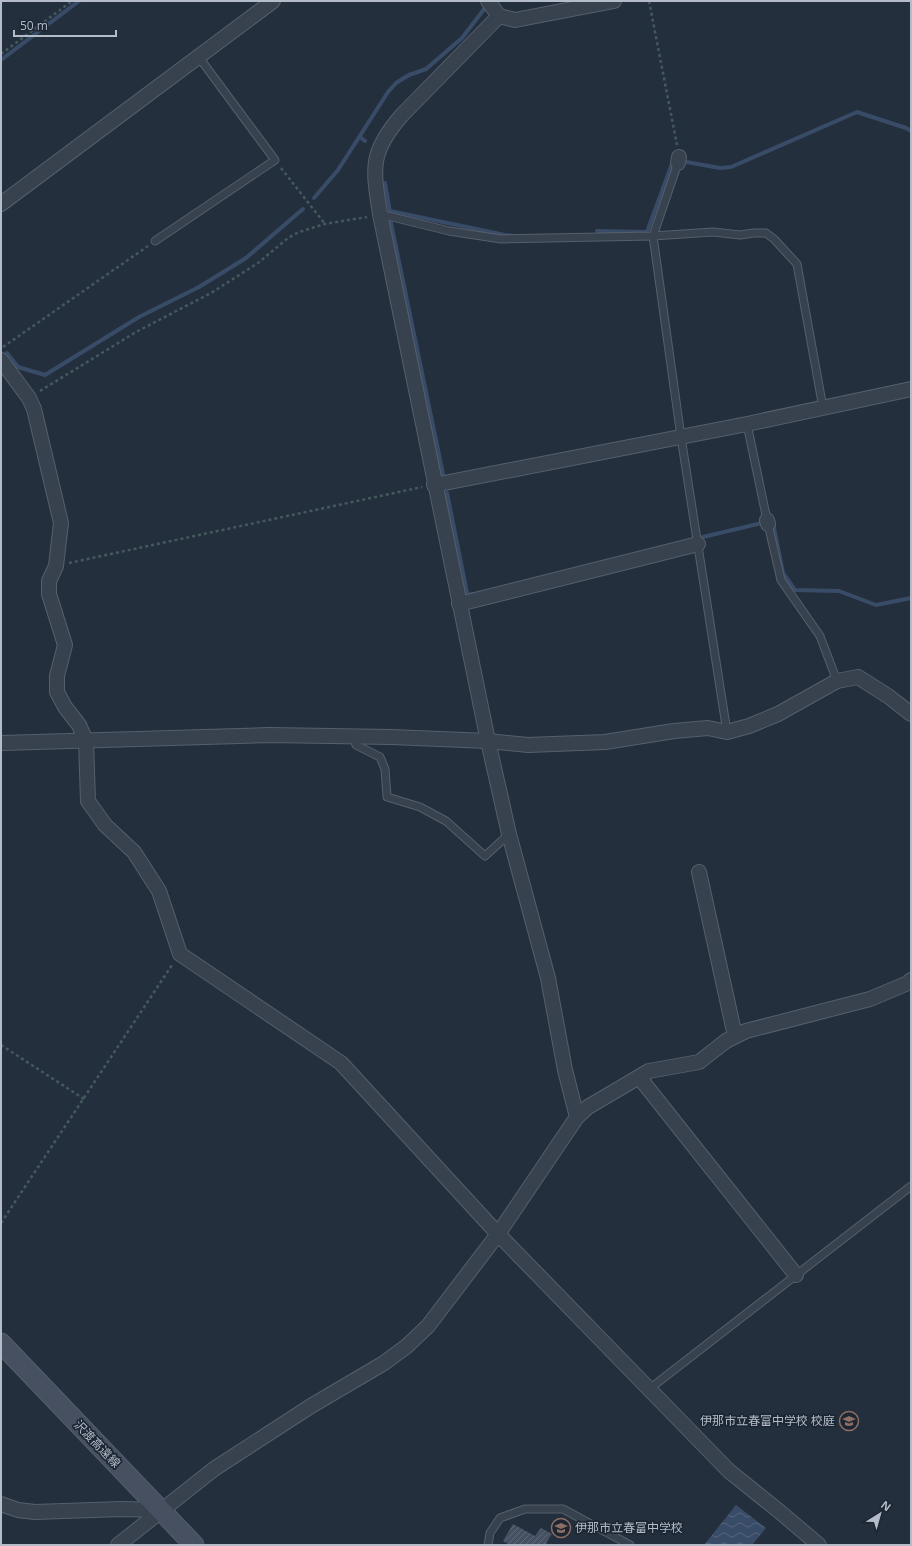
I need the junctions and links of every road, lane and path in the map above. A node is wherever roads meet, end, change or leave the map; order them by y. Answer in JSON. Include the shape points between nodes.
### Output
{"nodes":[{"id":1,"x":72,"y":1,"type":"edge"},
{"id":2,"x":273,"y":1,"type":"edge"},
{"id":3,"x":614,"y":1,"type":"edge"},
{"id":4,"x":649,"y":1,"type":"edge"},
{"id":5,"x":494,"y":9,"type":"edge"},
{"id":6,"x":1,"y":54,"type":"edge"},
{"id":7,"x":198,"y":56,"type":"junction"},
{"id":8,"x":275,"y":160,"type":"junction"},
{"id":9,"x":678,"y":160,"type":"joint"},
{"id":10,"x":1,"y":204,"type":"edge"},
{"id":11,"x":380,"y":214,"type":"junction"},
{"id":12,"x":325,"y":224,"type":"junction"},
{"id":13,"x":653,"y":236,"type":"junction"},
{"id":14,"x":155,"y":241,"type":"joint"},
{"id":15,"x":1,"y":349,"type":"edge"},
{"id":16,"x":1,"y":360,"type":"edge"},
{"id":17,"x":911,"y":390,"type":"edge"},
{"id":18,"x":29,"y":398,"type":"junction"},
{"id":19,"x":823,"y":408,"type":"junction"},
{"id":20,"x":748,"y":424,"type":"junction"},
{"id":21,"x":681,"y":437,"type":"junction"},
{"id":22,"x":434,"y":485,"type":"junction"},
{"id":23,"x":698,"y":544,"type":"junction"},
{"id":24,"x":56,"y":566,"type":"junction"},
{"id":25,"x":459,"y":604,"type":"junction"},
{"id":26,"x":837,"y":681,"type":"junction"},
{"id":27,"x":911,"y":714,"type":"edge"},
{"id":28,"x":727,"y":732,"type":"junction"},
{"id":29,"x":353,"y":736,"type":"junction"},
{"id":30,"x":86,"y":741,"type":"junction"},
{"id":31,"x":488,"y":741,"type":"junction"},
{"id":32,"x":1,"y":743,"type":"edge"},
{"id":33,"x":509,"y":834,"type":"junction"},
{"id":34,"x":698,"y":872,"type":"dead end"},
{"id":35,"x":180,"y":954,"type":"junction"},
{"id":36,"x":911,"y":980,"type":"edge"},
{"id":37,"x":735,"y":1036,"type":"junction"},
{"id":38,"x":1,"y":1045,"type":"edge"},
{"id":39,"x":639,"y":1077,"type":"junction"},
{"id":40,"x":84,"y":1099,"type":"junction"},
{"id":41,"x":577,"y":1117,"type":"junction"},
{"id":42,"x":911,"y":1186,"type":"edge"},
{"id":43,"x":1,"y":1223,"type":"edge"},
{"id":44,"x":498,"y":1234,"type":"junction"},
{"id":45,"x":796,"y":1275,"type":"junction"},
{"id":46,"x":1,"y":1344,"type":"edge"},
{"id":47,"x":648,"y":1390,"type":"junction"},
{"id":48,"x":1,"y":1504,"type":"edge"},
{"id":49,"x":161,"y":1510,"type":"junction"},
{"id":50,"x":817,"y":1544,"type":"edge"},
{"id":51,"x":118,"y":1545,"type":"edge"},
{"id":52,"x":194,"y":1545,"type":"edge"},
{"id":53,"x":488,"y":1545,"type":"edge"},
{"id":54,"x":630,"y":1545,"type":"edge"}],
"edges":[{"from":1,"to":6,"type":"path"},
{"from":2,"to":7,"type":"street"},
{"from":3,"to":5,"type":"street","via":[[515,20]]},
{"from":4,"to":9,"type":"path"},
{"from":5,"to":11,"type":"street","via":[[389,130],[381,144],[375,162],[375,184]]},
{"from":7,"to":8,"type":"lane"},
{"from":7,"to":10,"type":"street"},
{"from":8,"to":12,"type":"path"},
{"from":8,"to":14,"type":"lane"},
{"from":9,"to":13,"type":"lane"},
{"from":11,"to":12,"type":"path"},
{"from":11,"to":13,"type":"lane","via":[[449,231],[501,239]]},
{"from":11,"to":22,"type":"street"},
{"from":12,"to":18,"type":"path","via":[[288,238],[258,263],[211,293],[136,332]]},
{"from":13,"to":19,"type":"lane","via":[[713,232],[740,235],[766,233],[774,239],[797,264]]},
{"from":13,"to":21,"type":"lane"},
{"from":14,"to":15,"type":"path"},
{"from":16,"to":18,"type":"street"},
{"from":17,"to":19,"type":"street"},
{"from":18,"to":24,"type":"street","via":[[34,409],[61,523]]},
{"from":19,"to":20,"type":"street"},
{"from":20,"to":21,"type":"street"},
{"from":20,"to":26,"type":"lane","via":[[781,580],[820,636]]},
{"from":21,"to":22,"type":"street"},
{"from":21,"to":23,"type":"lane"},
{"from":22,"to":24,"type":"path"},
{"from":22,"to":25,"type":"street"},
{"from":23,"to":25,"type":"street"},
{"from":23,"to":28,"type":"lane"},
{"from":24,"to":30,"type":"street","via":[[49,581],[49,594],[65,645],[57,676],[57,692],[79,725]]},
{"from":25,"to":31,"type":"street"},
{"from":26,"to":27,"type":"street","via":[[858,677]]},
{"from":26,"to":28,"type":"street","via":[[778,714]]},
{"from":28,"to":31,"type":"street","via":[[708,728],[605,742],[528,745]]},
{"from":29,"to":30,"type":"street"},
{"from":29,"to":31,"type":"street"},
{"from":29,"to":33,"type":"lane","via":[[356,745],[380,757],[385,768],[387,797],[446,820],[485,856]]},
{"from":30,"to":32,"type":"street"},
{"from":30,"to":35,"type":"street","via":[[88,801],[105,825],[134,852],[159,891]]},
{"from":31,"to":33,"type":"street"},
{"from":33,"to":41,"type":"street","via":[[548,978]]},
{"from":34,"to":37,"type":"street"},
{"from":35,"to":40,"type":"path"},
{"from":35,"to":44,"type":"street","via":[[341,1063]]},
{"from":36,"to":37,"type":"street","via":[[870,1000]]},
{"from":37,"to":39,"type":"street","via":[[699,1062],[649,1071]]},
{"from":38,"to":40,"type":"path"},
{"from":39,"to":41,"type":"street"},
{"from":39,"to":45,"type":"street"},
{"from":40,"to":43,"type":"path"},
{"from":41,"to":44,"type":"street"},
{"from":42,"to":45,"type":"lane"},
{"from":44,"to":47,"type":"street"},
{"from":44,"to":49,"type":"street","via":[[428,1326],[407,1346],[214,1469]]},
{"from":45,"to":47,"type":"lane"},
{"from":46,"to":49,"type":"main road","name":"沢渡高遠線"},
{"from":47,"to":50,"type":"street","via":[[729,1471]]},
{"from":48,"to":49,"type":"street","via":[[35,1512]]},
{"from":49,"to":51,"type":"street"},
{"from":49,"to":52,"type":"main road","name":"沢渡高遠線"},
{"from":53,"to":54,"type":"lane","via":[[490,1533],[500,1518],[525,1509],[563,1509]]}]}
